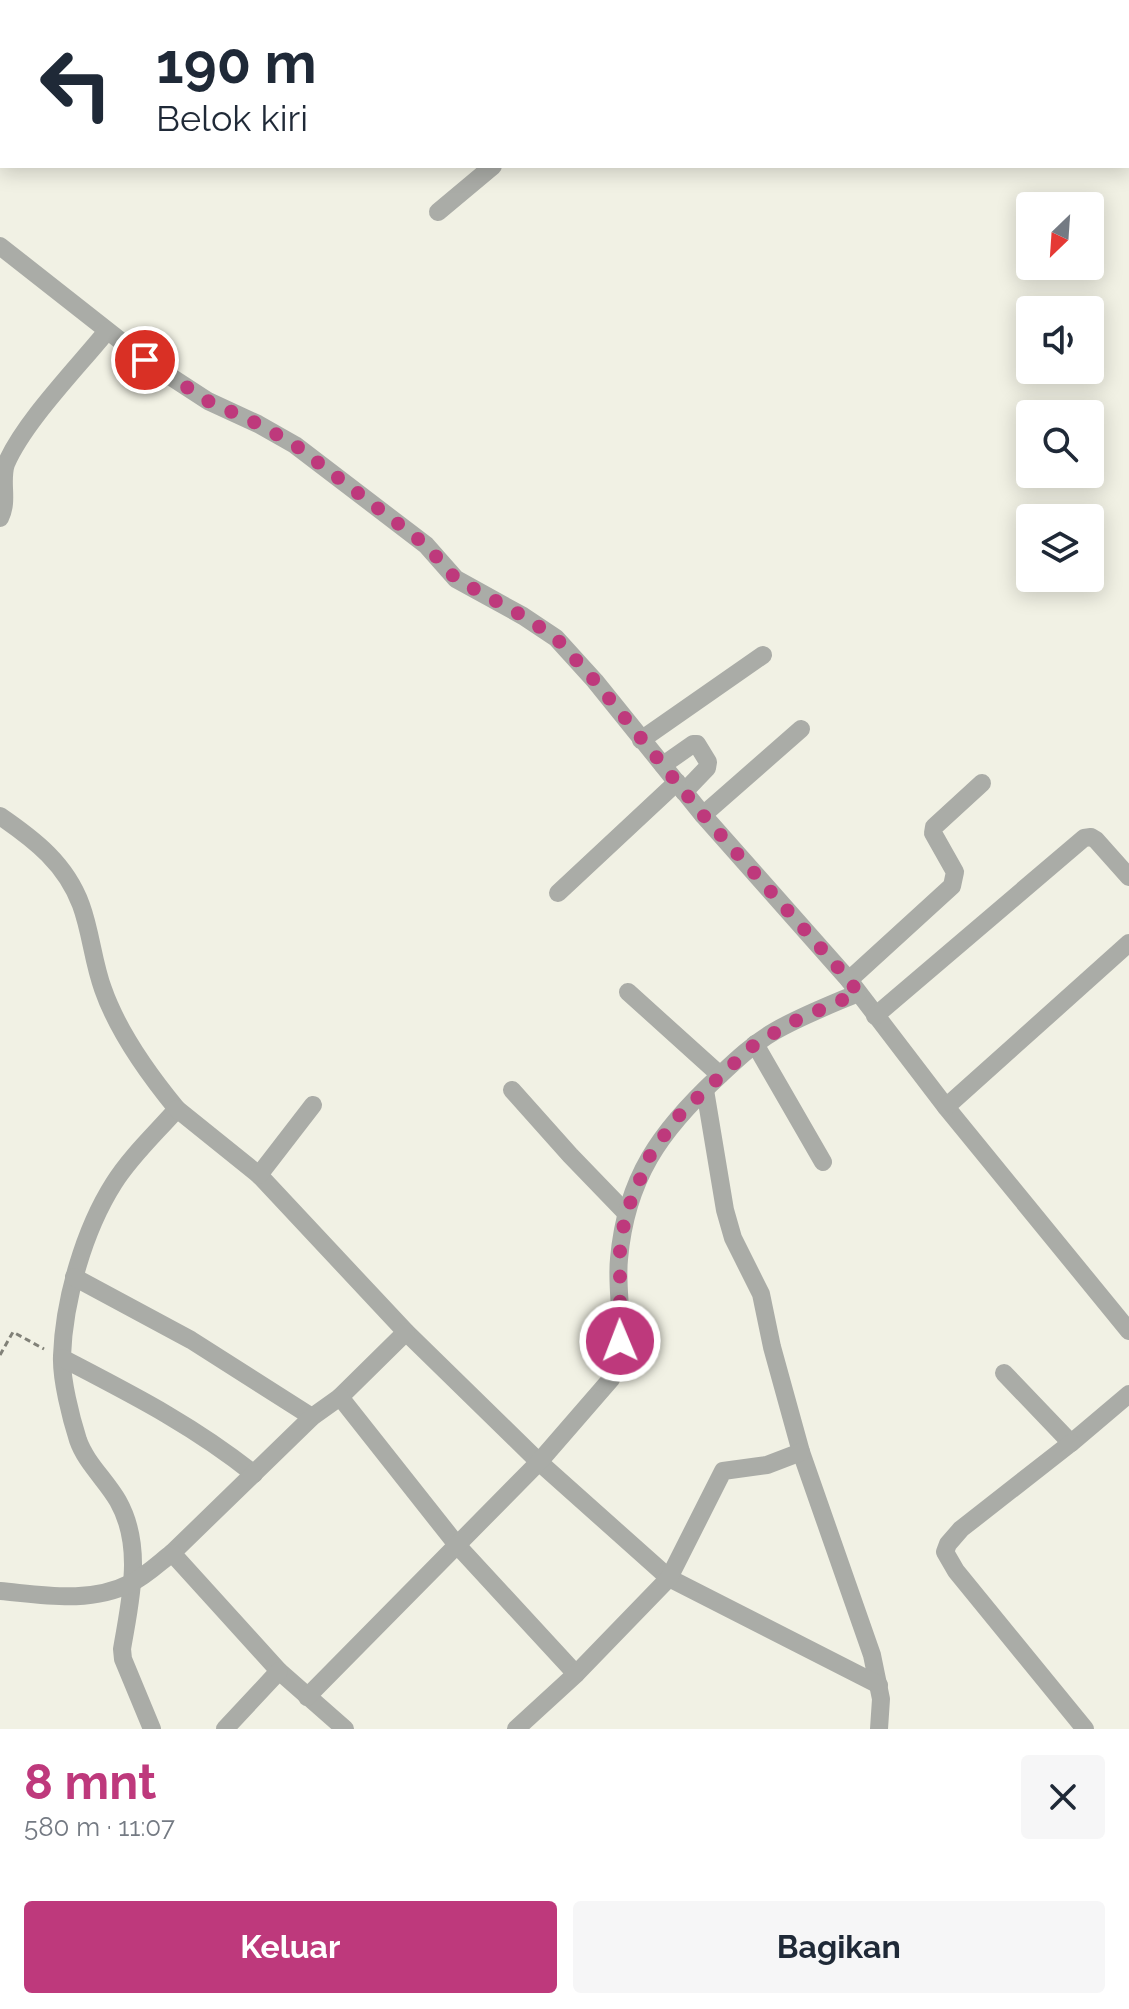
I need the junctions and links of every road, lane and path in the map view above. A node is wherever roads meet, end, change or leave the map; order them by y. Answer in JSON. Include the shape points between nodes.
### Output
{"nodes":[{"id":1,"x":491,"y":168,"type":"edge"},
{"id":2,"x":442,"y":209,"type":"dead end"},
{"id":3,"x":0,"y":246,"type":"edge"},
{"id":4,"x":107,"y":331,"type":"junction"},
{"id":5,"x":0,"y":518,"type":"edge"},
{"id":6,"x":763,"y":655,"type":"dead end"},
{"id":7,"x":801,"y":729,"type":"dead end"},
{"id":8,"x":641,"y":740,"type":"junction"},
{"id":9,"x":663,"y":765,"type":"junction"},
{"id":10,"x":982,"y":783,"type":"dead end"},
{"id":11,"x":680,"y":787,"type":"junction"},
{"id":12,"x":703,"y":815,"type":"junction"},
{"id":13,"x":0,"y":816,"type":"edge"},
{"id":14,"x":1129,"y":877,"type":"edge"},
{"id":15,"x":558,"y":893,"type":"dead end"},
{"id":16,"x":1129,"y":943,"type":"edge"},
{"id":17,"x":854,"y":986,"type":"junction"},
{"id":18,"x":628,"y":992,"type":"dead end"},
{"id":19,"x":875,"y":1016,"type":"junction"},
{"id":20,"x":755,"y":1044,"type":"junction"},
{"id":21,"x":720,"y":1075,"type":"junction"},
{"id":22,"x":512,"y":1090,"type":"dead end"},
{"id":23,"x":705,"y":1090,"type":"junction"},
{"id":24,"x":313,"y":1105,"type":"dead end"},
{"id":25,"x":946,"y":1107,"type":"junction"},
{"id":26,"x":177,"y":1109,"type":"junction"},
{"id":27,"x":823,"y":1162,"type":"dead end"},
{"id":28,"x":259,"y":1175,"type":"junction"},
{"id":29,"x":626,"y":1213,"type":"junction"},
{"id":30,"x":74,"y":1277,"type":"junction"},
{"id":31,"x":1129,"y":1331,"type":"edge"},
{"id":32,"x":406,"y":1332,"type":"junction"},
{"id":33,"x":0,"y":1355,"type":"edge"},
{"id":34,"x":62,"y":1358,"type":"junction"},
{"id":35,"x":1004,"y":1373,"type":"dead end"},
{"id":36,"x":1129,"y":1394,"type":"edge"},
{"id":37,"x":340,"y":1397,"type":"junction"},
{"id":38,"x":312,"y":1417,"type":"junction"},
{"id":39,"x":1071,"y":1443,"type":"junction"},
{"id":40,"x":801,"y":1452,"type":"junction"},
{"id":41,"x":539,"y":1462,"type":"junction"},
{"id":42,"x":254,"y":1474,"type":"junction"},
{"id":43,"x":457,"y":1545,"type":"junction"},
{"id":44,"x":172,"y":1553,"type":"junction"},
{"id":45,"x":669,"y":1578,"type":"junction"},
{"id":46,"x":134,"y":1582,"type":"junction"},
{"id":47,"x":0,"y":1591,"type":"edge"},
{"id":48,"x":279,"y":1671,"type":"junction"},
{"id":49,"x":576,"y":1674,"type":"junction"},
{"id":50,"x":879,"y":1685,"type":"junction"},
{"id":51,"x":307,"y":1697,"type":"junction"},
{"id":52,"x":519,"y":1728,"type":"edge"},
{"id":53,"x":152,"y":1729,"type":"edge"},
{"id":54,"x":225,"y":1729,"type":"edge"},
{"id":55,"x":345,"y":1729,"type":"edge"},
{"id":56,"x":879,"y":1729,"type":"edge"},
{"id":57,"x":1085,"y":1729,"type":"edge"}],
"edges":[{"from":1,"to":2,"type":"street"},
{"from":3,"to":4,"type":"street"},
{"from":4,"to":5,"type":"street","via":[[12,453],[4,468],[6,504]]},
{"from":4,"to":8,"type":"street","via":[[208,401],[295,445],[426,545],[456,579],[545,630],[595,681]]},
{"from":6,"to":8,"type":"street"},
{"from":7,"to":12,"type":"street"},
{"from":8,"to":9,"type":"street"},
{"from":9,"to":11,"type":"street"},
{"from":9,"to":11,"type":"street","via":[[697,744],[707,768]]},
{"from":10,"to":17,"type":"street","via":[[934,827],[955,872],[952,886]]},
{"from":11,"to":12,"type":"street"},
{"from":11,"to":15,"type":"street"},
{"from":12,"to":17,"type":"street"},
{"from":13,"to":26,"type":"street","via":[[39,842],[72,885],[114,1013]]},
{"from":14,"to":19,"type":"street","via":[[1096,840],[1084,838]]},
{"from":16,"to":25,"type":"street"},
{"from":17,"to":19,"type":"street"},
{"from":17,"to":20,"type":"street"},
{"from":18,"to":21,"type":"street"},
{"from":19,"to":25,"type":"street"},
{"from":20,"to":21,"type":"street"},
{"from":20,"to":27,"type":"street"},
{"from":21,"to":23,"type":"street"},
{"from":22,"to":29,"type":"street"},
{"from":23,"to":29,"type":"street","via":[[651,1153]]},
{"from":23,"to":40,"type":"street","via":[[725,1210],[761,1294]]},
{"from":24,"to":28,"type":"street"},
{"from":25,"to":31,"type":"street"},
{"from":26,"to":28,"type":"street"},
{"from":26,"to":30,"type":"street","via":[[114,1184]]},
{"from":28,"to":32,"type":"street"},
{"from":29,"to":41,"type":"street","via":[[618,1263],[616,1369]]},
{"from":30,"to":34,"type":"street"},
{"from":30,"to":38,"type":"street","via":[[191,1340]]},
{"from":32,"to":37,"type":"street"},
{"from":32,"to":41,"type":"street"},
{"from":33,"to":34,"type":"path","via":[[13,1332]]},
{"from":34,"to":42,"type":"street","via":[[213,1441]]},
{"from":34,"to":46,"type":"street","via":[[79,1442],[127,1522]]},
{"from":35,"to":39,"type":"street"},
{"from":36,"to":39,"type":"street"},
{"from":37,"to":38,"type":"street"},
{"from":37,"to":43,"type":"street"},
{"from":38,"to":42,"type":"street"},
{"from":39,"to":57,"type":"street","via":[[961,1529],[945,1552]]},
{"from":40,"to":45,"type":"street","via":[[767,1465],[723,1471]]},
{"from":40,"to":50,"type":"street"},
{"from":41,"to":43,"type":"street"},
{"from":41,"to":45,"type":"street"},
{"from":42,"to":44,"type":"street"},
{"from":43,"to":49,"type":"street"},
{"from":43,"to":51,"type":"street"},
{"from":44,"to":46,"type":"street"},
{"from":44,"to":48,"type":"street"},
{"from":45,"to":49,"type":"street"},
{"from":45,"to":50,"type":"street"},
{"from":46,"to":47,"type":"street","via":[[92,1596]]},
{"from":46,"to":53,"type":"street","via":[[123,1659]]},
{"from":48,"to":51,"type":"street"},
{"from":48,"to":54,"type":"street"},
{"from":49,"to":52,"type":"street"},
{"from":50,"to":56,"type":"street"},
{"from":51,"to":55,"type":"street"}]}
